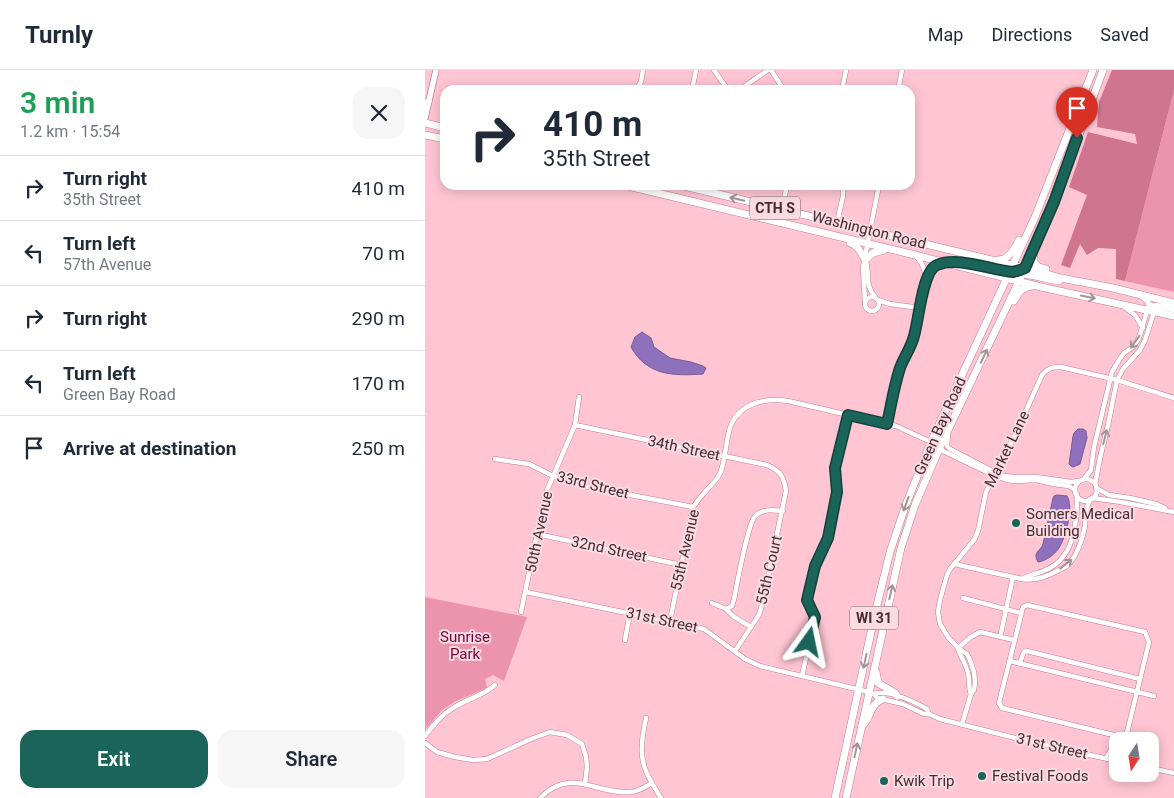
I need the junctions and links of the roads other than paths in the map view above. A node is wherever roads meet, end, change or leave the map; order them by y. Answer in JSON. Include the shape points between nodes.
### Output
{"nodes":[{"id":1,"x":435,"y":70,"type":"edge"},
{"id":2,"x":643,"y":70,"type":"edge"},
{"id":3,"x":696,"y":70,"type":"edge"},
{"id":4,"x":715,"y":70,"type":"edge"},
{"id":5,"x":769,"y":70,"type":"edge"},
{"id":6,"x":846,"y":70,"type":"edge"},
{"id":7,"x":903,"y":70,"type":"edge"},
{"id":8,"x":1093,"y":70,"type":"edge"},
{"id":9,"x":1103,"y":70,"type":"edge"},
{"id":10,"x":639,"y":85,"type":"edge"},
{"id":11,"x":694,"y":85,"type":"edge"},
{"id":12,"x":725,"y":85,"type":"edge"},
{"id":13,"x":746,"y":85,"type":"edge"},
{"id":14,"x":780,"y":85,"type":"edge"},
{"id":15,"x":843,"y":85,"type":"edge"},
{"id":16,"x":899,"y":85,"type":"edge"},
{"id":17,"x":427,"y":105,"type":"edge"},
{"id":18,"x":425,"y":118,"type":"edge"},
{"id":19,"x":425,"y":123,"type":"edge"},
{"id":20,"x":440,"y":127,"type":"edge"},
{"id":21,"x":425,"y":135,"type":"edge"},
{"id":22,"x":437,"y":137,"type":"junction"},
{"id":23,"x":440,"y":138,"type":"edge"},
{"id":24,"x":425,"y":141,"type":"edge"},
{"id":25,"x":1048,"y":184,"type":"junction"},
{"id":26,"x":653,"y":190,"type":"edge"},
{"id":27,"x":700,"y":190,"type":"edge"},
{"id":28,"x":786,"y":190,"type":"edge"},
{"id":29,"x":843,"y":190,"type":"edge"},
{"id":30,"x":878,"y":190,"type":"edge"},
{"id":31,"x":782,"y":210,"type":"junction"},
{"id":32,"x":779,"y":223,"type":"junction"},
{"id":33,"x":837,"y":223,"type":"junction"},
{"id":34,"x":870,"y":231,"type":"junction"},
{"id":35,"x":829,"y":235,"type":"junction"},
{"id":36,"x":867,"y":244,"type":"junction"},
{"id":37,"x":887,"y":249,"type":"junction"},
{"id":38,"x":946,"y":249,"type":"junction"},
{"id":39,"x":1033,"y":250,"type":"junction"},
{"id":40,"x":915,"y":255,"type":"junction"},
{"id":41,"x":865,"y":260,"type":"junction"},
{"id":42,"x":992,"y":260,"type":"junction"},
{"id":43,"x":944,"y":262,"type":"junction"},
{"id":44,"x":959,"y":266,"type":"junction"},
{"id":45,"x":1010,"y":272,"type":"junction"},
{"id":46,"x":1022,"y":274,"type":"junction"},
{"id":47,"x":926,"y":280,"type":"junction"},
{"id":48,"x":1041,"y":287,"type":"junction"},
{"id":49,"x":1106,"y":287,"type":"junction"},
{"id":50,"x":1139,"y":295,"type":"junction"},
{"id":51,"x":998,"y":296,"type":"junction"},
{"id":52,"x":877,"y":299,"type":"junction"},
{"id":53,"x":865,"y":301,"type":"junction"},
{"id":54,"x":1174,"y":303,"type":"edge"},
{"id":55,"x":890,"y":304,"type":"junction"},
{"id":56,"x":1121,"y":304,"type":"junction"},
{"id":57,"x":877,"y":308,"type":"junction"},
{"id":58,"x":920,"y":308,"type":"junction"},
{"id":59,"x":1174,"y":309,"type":"edge"},
{"id":60,"x":1151,"y":310,"type":"junction"},
{"id":61,"x":1174,"y":316,"type":"edge"},
{"id":62,"x":1143,"y":328,"type":"junction"},
{"id":63,"x":991,"y":339,"type":"junction"},
{"id":64,"x":1110,"y":378,"type":"junction"},
{"id":65,"x":1117,"y":380,"type":"junction"},
{"id":66,"x":579,"y":397,"type":"dead end"},
{"id":67,"x":1174,"y":398,"type":"edge"},
{"id":68,"x":848,"y":415,"type":"junction"},
{"id":69,"x":943,"y":417,"type":"junction"},
{"id":70,"x":887,"y":424,"type":"junction"},
{"id":71,"x":575,"y":425,"type":"junction"},
{"id":72,"x":948,"y":431,"type":"junction"},
{"id":73,"x":931,"y":442,"type":"junction"},
{"id":74,"x":940,"y":447,"type":"junction"},
{"id":75,"x":724,"y":456,"type":"junction"},
{"id":76,"x":495,"y":459,"type":"dead end"},
{"id":77,"x":931,"y":467,"type":"junction"},
{"id":78,"x":995,"y":474,"type":"junction"},
{"id":79,"x":553,"y":476,"type":"junction"},
{"id":80,"x":1082,"y":480,"type":"junction"},
{"id":81,"x":785,"y":482,"type":"joint"},
{"id":82,"x":1096,"y":486,"type":"junction"},
{"id":83,"x":1076,"y":492,"type":"junction"},
{"id":84,"x":1091,"y":499,"type":"junction"},
{"id":85,"x":693,"y":507,"type":"junction"},
{"id":86,"x":783,"y":511,"type":"junction"},
{"id":87,"x":1172,"y":511,"type":"edge"},
{"id":88,"x":537,"y":534,"type":"junction"},
{"id":89,"x":681,"y":564,"type":"junction"},
{"id":90,"x":954,"y":564,"type":"junction"},
{"id":91,"x":1013,"y":577,"type":"junction"},
{"id":92,"x":1022,"y":579,"type":"junction"},
{"id":93,"x":526,"y":592,"type":"junction"},
{"id":94,"x":963,"y":598,"type":"dead end"},
{"id":95,"x":712,"y":603,"type":"dead end"},
{"id":96,"x":726,"y":609,"type":"junction"},
{"id":97,"x":1006,"y":609,"type":"junction"},
{"id":98,"x":521,"y":612,"type":"dead end"},
{"id":99,"x":631,"y":613,"type":"junction"},
{"id":100,"x":1021,"y":613,"type":"junction"},
{"id":101,"x":670,"y":622,"type":"junction"},
{"id":102,"x":751,"y":627,"type":"junction"},
{"id":103,"x":1001,"y":633,"type":"dead end"},
{"id":104,"x":625,"y":640,"type":"dead end"},
{"id":105,"x":1014,"y":640,"type":"junction"},
{"id":106,"x":958,"y":648,"type":"junction"},
{"id":107,"x":735,"y":651,"type":"junction"},
{"id":108,"x":1010,"y":661,"type":"junction"},
{"id":109,"x":1019,"y":663,"type":"junction"},
{"id":110,"x":874,"y":669,"type":"junction"},
{"id":111,"x":802,"y":676,"type":"junction"},
{"id":112,"x":1140,"y":679,"type":"junction"},
{"id":113,"x":495,"y":685,"type":"dead end"},
{"id":114,"x":859,"y":689,"type":"junction"},
{"id":115,"x":1137,"y":692,"type":"junction"},
{"id":116,"x":872,"y":693,"type":"junction"},
{"id":117,"x":897,"y":696,"type":"junction"},
{"id":118,"x":1154,"y":696,"type":"dead end"},
{"id":119,"x":883,"y":699,"type":"junction"},
{"id":120,"x":929,"y":714,"type":"junction"},
{"id":121,"x":646,"y":718,"type":"dead end"},
{"id":122,"x":962,"y":724,"type":"junction"},
{"id":123,"x":861,"y":726,"type":"junction"},
{"id":124,"x":1128,"y":732,"type":"edge"},
{"id":125,"x":425,"y":736,"type":"edge"},
{"id":126,"x":1109,"y":736,"type":"edge"},
{"id":127,"x":425,"y":743,"type":"edge"},
{"id":128,"x":1109,"y":753,"type":"edge"},
{"id":129,"x":1106,"y":758,"type":"junction"},
{"id":130,"x":1109,"y":759,"type":"edge"},
{"id":131,"x":1159,"y":770,"type":"edge"},
{"id":132,"x":1174,"y":773,"type":"edge"},
{"id":133,"x":585,"y":784,"type":"junction"},
{"id":134,"x":652,"y":784,"type":"junction"},
{"id":135,"x":540,"y":798,"type":"edge"},
{"id":136,"x":661,"y":798,"type":"edge"},
{"id":137,"x":835,"y":798,"type":"edge"},
{"id":138,"x":846,"y":798,"type":"edge"}],
"edges":[{"from":1,"to":17,"type":"street"},
{"from":2,"to":10,"type":"street"},
{"from":3,"to":11,"type":"street"},
{"from":4,"to":12,"type":"street"},
{"from":5,"to":13,"type":"street"},
{"from":5,"to":14,"type":"street"},
{"from":6,"to":15,"type":"street"},
{"from":7,"to":16,"type":"street"},
{"from":8,"to":25,"type":"main road","name":"Green Bay Road","number":"WI 31"},
{"from":9,"to":39,"type":"main road","name":"Green Bay Road","number":"WI 31"},
{"from":17,"to":18,"type":"street"},
{"from":19,"to":20,"type":"main road"},
{"from":21,"to":22,"type":"main road"},
{"from":22,"to":23,"type":"main road"},
{"from":22,"to":24,"type":"main road"},
{"from":25,"to":42,"type":"main road","via":[[1015,248],[1005,259]]},
{"from":25,"to":45,"type":"main road","name":"Green Bay Road","number":"WI 31"},
{"from":26,"to":32,"type":"main road","name":"Washington Road","number":"CTH S"},
{"from":31,"to":27,"type":"main road","name":"Washington Road","number":"CTH S","one_way":true},
{"from":28,"to":31,"type":"street"},
{"from":29,"to":33,"type":"street"},
{"from":30,"to":34,"type":"street"},
{"from":31,"to":32,"type":"street"},
{"from":31,"to":33,"type":"main road","name":"Washington Road","number":"CTH S"},
{"from":32,"to":35,"type":"main road","name":"Washington Road","number":"CTH S"},
{"from":33,"to":34,"type":"main road","name":"Washington Road","number":"CTH S"},
{"from":34,"to":36,"type":"street"},
{"from":34,"to":38,"type":"main road","name":"Washington Road","number":"CTH S"},
{"from":35,"to":36,"type":"main road","name":"Washington Road","number":"CTH S"},
{"from":35,"to":41,"type":"main road","via":[[853,244]]},
{"from":36,"to":37,"type":"main road","name":"Washington Road","number":"CTH S"},
{"from":36,"to":41,"type":"street"},
{"from":37,"to":40,"type":"main road","name":"Washington Road","number":"CTH S"},
{"from":37,"to":41,"type":"main road","via":[[874,252]]},
{"from":38,"to":42,"type":"main road","name":"Washington Road","number":"CTH S"},
{"from":38,"to":43,"type":"main road","via":[[941,256]]},
{"from":39,"to":46,"type":"main road","name":"Green Bay Road","number":"WI 31"},
{"from":39,"to":49,"type":"main road","via":[[1033,260],[1039,267]]},
{"from":40,"to":43,"type":"main road","name":"Washington Road","number":"CTH S"},
{"from":40,"to":47,"type":"street","via":[[926,272]]},
{"from":41,"to":52,"type":"street","via":[[868,284]]},
{"from":41,"to":53,"type":"street"},
{"from":42,"to":45,"type":"main road","name":"Washington Road","number":"CTH S"},
{"from":43,"to":44,"type":"main road","name":"Washington Road","number":"CTH S"},
{"from":43,"to":45,"type":"main road"},
{"from":43,"to":47,"type":"street","via":[[933,267]]},
{"from":44,"to":45,"type":"main road","name":"Washington Road","number":"CTH S"},
{"from":44,"to":51,"type":"main road","via":[[995,279]]},
{"from":45,"to":46,"type":"main road","name":"Washington Road","number":"CTH S"},
{"from":45,"to":46,"type":"main road","name":"Washington Road","number":"CTH S"},
{"from":45,"to":51,"type":"main road","name":"Green Bay Road","number":"WI 31"},
{"from":46,"to":48,"type":"main road","name":"Washington Road","number":"CTH S"},
{"from":46,"to":49,"type":"main road"},
{"from":46,"to":63,"type":"main road","name":"Green Bay Road","number":"WI 31"},
{"from":47,"to":58,"type":"street"},
{"from":48,"to":56,"type":"main road","name":"Washington Road","number":"CTH S","one_way":true},
{"from":48,"to":63,"type":"main road","via":[[1027,287],[1020,292],[1002,327]]},
{"from":49,"to":50,"type":"main road"},
{"from":50,"to":54,"type":"main road"},
{"from":50,"to":60,"type":"street"},
{"from":51,"to":69,"type":"main road","name":"Green Bay Road","number":"WI 31"},
{"from":52,"to":53,"type":"street","via":[[870,297]]},
{"from":52,"to":55,"type":"street"},
{"from":52,"to":57,"type":"street"},
{"from":53,"to":57,"type":"street","via":[[868,309]]},
{"from":55,"to":57,"type":"street"},
{"from":55,"to":58,"type":"street"},
{"from":56,"to":60,"type":"main road","name":"Washington Road","number":"CTH S"},
{"from":56,"to":62,"type":"street","via":[[1135,315]]},
{"from":58,"to":70,"type":"street","via":[[913,340],[899,370]]},
{"from":59,"to":60,"type":"main road"},
{"from":60,"to":61,"type":"main road"},
{"from":60,"to":62,"type":"street"},
{"from":60,"to":65,"type":"street","via":[[1140,350]]},
{"from":62,"to":64,"type":"street","one_way":true,"via":[[1133,347],[1116,363]]},
{"from":72,"to":63,"type":"main road","name":"Green Bay Road","number":"WI 31","one_way":true},
{"from":64,"to":65,"type":"street","name":"Market Lane"},
{"from":64,"to":78,"type":"street","name":"Market Lane","via":[[1061,367],[1047,370]]},
{"from":64,"to":80,"type":"street","via":[[1091,470]]},
{"from":65,"to":67,"type":"street","name":"Market Lane"},
{"from":82,"to":65,"type":"street","one_way":true},
{"from":66,"to":71,"type":"street","name":"50th Avenue"},
{"from":68,"to":70,"type":"street"},
{"from":68,"to":75,"type":"street","name":"55th Avenue","via":[[778,399],[762,401],[748,406],[731,425]]},
{"from":68,"to":111,"type":"street","via":[[835,468],[837,492],[828,538],[815,566],[807,600],[815,617]]},
{"from":69,"to":73,"type":"main road","name":"Green Bay Road","number":"WI 31"},
{"from":69,"to":74,"type":"main road"},
{"from":70,"to":73,"type":"street"},
{"from":71,"to":75,"type":"street","name":"34th Street"},
{"from":71,"to":79,"type":"street","name":"50th Avenue"},
{"from":72,"to":74,"type":"main road","name":"Green Bay Road","number":"WI 31"},
{"from":72,"to":78,"type":"street","via":[[947,446],[950,450]]},
{"from":73,"to":77,"type":"main road","via":[[935,446]]},
{"from":73,"to":114,"type":"main road","name":"Green Bay Road","number":"WI 31","one_way":true,"via":[[890,552]]},
{"from":74,"to":77,"type":"main road","name":"Green Bay Road","number":"WI 31"},
{"from":74,"to":78,"type":"street"},
{"from":75,"to":81,"type":"street","name":"34th Street","via":[[767,465],[775,469]]},
{"from":75,"to":85,"type":"street","name":"55th Avenue","via":[[716,481]]},
{"from":76,"to":79,"type":"street","name":"33rd Street","via":[[529,464]]},
{"from":110,"to":77,"type":"main road","name":"Green Bay Road","number":"WI 31","one_way":true,"via":[[901,548]]},
{"from":78,"to":80,"type":"street","via":[[1071,482]]},
{"from":78,"to":83,"type":"street","via":[[1007,480],[1036,480],[1069,486]]},
{"from":78,"to":90,"type":"street","name":"Market Lane","via":[[974,540]]},
{"from":79,"to":85,"type":"street","name":"33rd Street","via":[[579,485]]},
{"from":79,"to":88,"type":"street","name":"50th Avenue","via":[[545,495]]},
{"from":80,"to":82,"type":"street","via":[[1091,480]]},
{"from":80,"to":83,"type":"street","via":[[1077,484]]},
{"from":81,"to":86,"type":"street","name":"55th Court"},
{"from":82,"to":84,"type":"street"},
{"from":82,"to":87,"type":"street","via":[[1109,495],[1156,504]]},
{"from":83,"to":84,"type":"street","via":[[1082,500]]},
{"from":83,"to":92,"type":"street","via":[[1075,525],[1065,554],[1052,567]]},
{"from":84,"to":87,"type":"street"},
{"from":92,"to":84,"type":"street","one_way":true,"via":[[1048,576],[1066,567],[1073,559],[1082,539]]},
{"from":85,"to":89,"type":"street","name":"55th Avenue"},
{"from":86,"to":96,"type":"street","via":[[761,511],[753,517],[732,606]]},
{"from":86,"to":102,"type":"street","name":"55th Court","via":[[763,601]]},
{"from":88,"to":89,"type":"street","name":"32nd Street"},
{"from":88,"to":93,"type":"street","name":"50th Avenue"},
{"from":89,"to":101,"type":"street","name":"55th Avenue"},
{"from":90,"to":91,"type":"street"},
{"from":90,"to":106,"type":"street","name":"Market Lane","via":[[943,586],[938,612],[940,624]]},
{"from":91,"to":92,"type":"street"},
{"from":91,"to":97,"type":"street"},
{"from":93,"to":98,"type":"street","name":"50th Avenue"},
{"from":93,"to":99,"type":"street","name":"31st Street"},
{"from":94,"to":97,"type":"street"},
{"from":95,"to":96,"type":"street"},
{"from":96,"to":102,"type":"street"},
{"from":97,"to":100,"type":"street"},
{"from":97,"to":103,"type":"street"},
{"from":99,"to":101,"type":"street","name":"31st Street"},
{"from":99,"to":104,"type":"street"},
{"from":100,"to":105,"type":"street"},
{"from":100,"to":112,"type":"street","via":[[1027,605],[1145,632],[1149,642]]},
{"from":101,"to":107,"type":"street","name":"31st Street","via":[[705,629]]},
{"from":102,"to":107,"type":"street","name":"55th Court"},
{"from":105,"to":106,"type":"street","via":[[980,632]]},
{"from":105,"to":108,"type":"street"},
{"from":106,"to":122,"type":"street","name":"Market Lane","via":[[969,675],[971,694]]},
{"from":107,"to":111,"type":"street","name":"31st Street","via":[[760,666]]},
{"from":108,"to":109,"type":"street"},
{"from":108,"to":126,"type":"street","via":[[999,703],[1002,708]]},
{"from":109,"to":112,"type":"street","via":[[1027,651]]},
{"from":109,"to":115,"type":"street"},
{"from":110,"to":116,"type":"main road","name":"Green Bay Road","number":"WI 31"},
{"from":110,"to":117,"type":"main road","via":[[878,683]]},
{"from":111,"to":114,"type":"street","name":"31st Street"},
{"from":112,"to":115,"type":"street"},
{"from":113,"to":125,"type":"street","via":[[453,707]]},
{"from":114,"to":116,"type":"street","name":"31st Street"},
{"from":114,"to":137,"type":"main road","name":"Green Bay Road","number":"WI 31"},
{"from":115,"to":118,"type":"street"},
{"from":115,"to":124,"type":"street"},
{"from":116,"to":117,"type":"street","name":"31st Street"},
{"from":116,"to":119,"type":"street","name":"31st Street"},
{"from":116,"to":123,"type":"main road","name":"Green Bay Road","number":"WI 31"},
{"from":117,"to":120,"type":"street","name":"31st Street","via":[[923,706]]},
{"from":119,"to":120,"type":"street","name":"31st Street"},
{"from":119,"to":123,"type":"main road","via":[[875,704],[867,722]]},
{"from":120,"to":122,"type":"street","name":"31st Street"},
{"from":121,"to":134,"type":"street","via":[[641,748],[644,768]]},
{"from":122,"to":129,"type":"street","name":"31st Street"},
{"from":138,"to":123,"type":"main road","name":"Green Bay Road","number":"WI 31","one_way":true},
{"from":127,"to":133,"type":"street","via":[[437,752],[473,760],[487,759],[550,732],[567,735],[582,744],[587,767]]},
{"from":128,"to":129,"type":"street"},
{"from":129,"to":130,"type":"street","name":"31st Street"},
{"from":131,"to":132,"type":"street"},
{"from":133,"to":134,"type":"street","via":[[631,792]]},
{"from":133,"to":135,"type":"street","via":[[562,784]]},
{"from":134,"to":136,"type":"street"}]}
